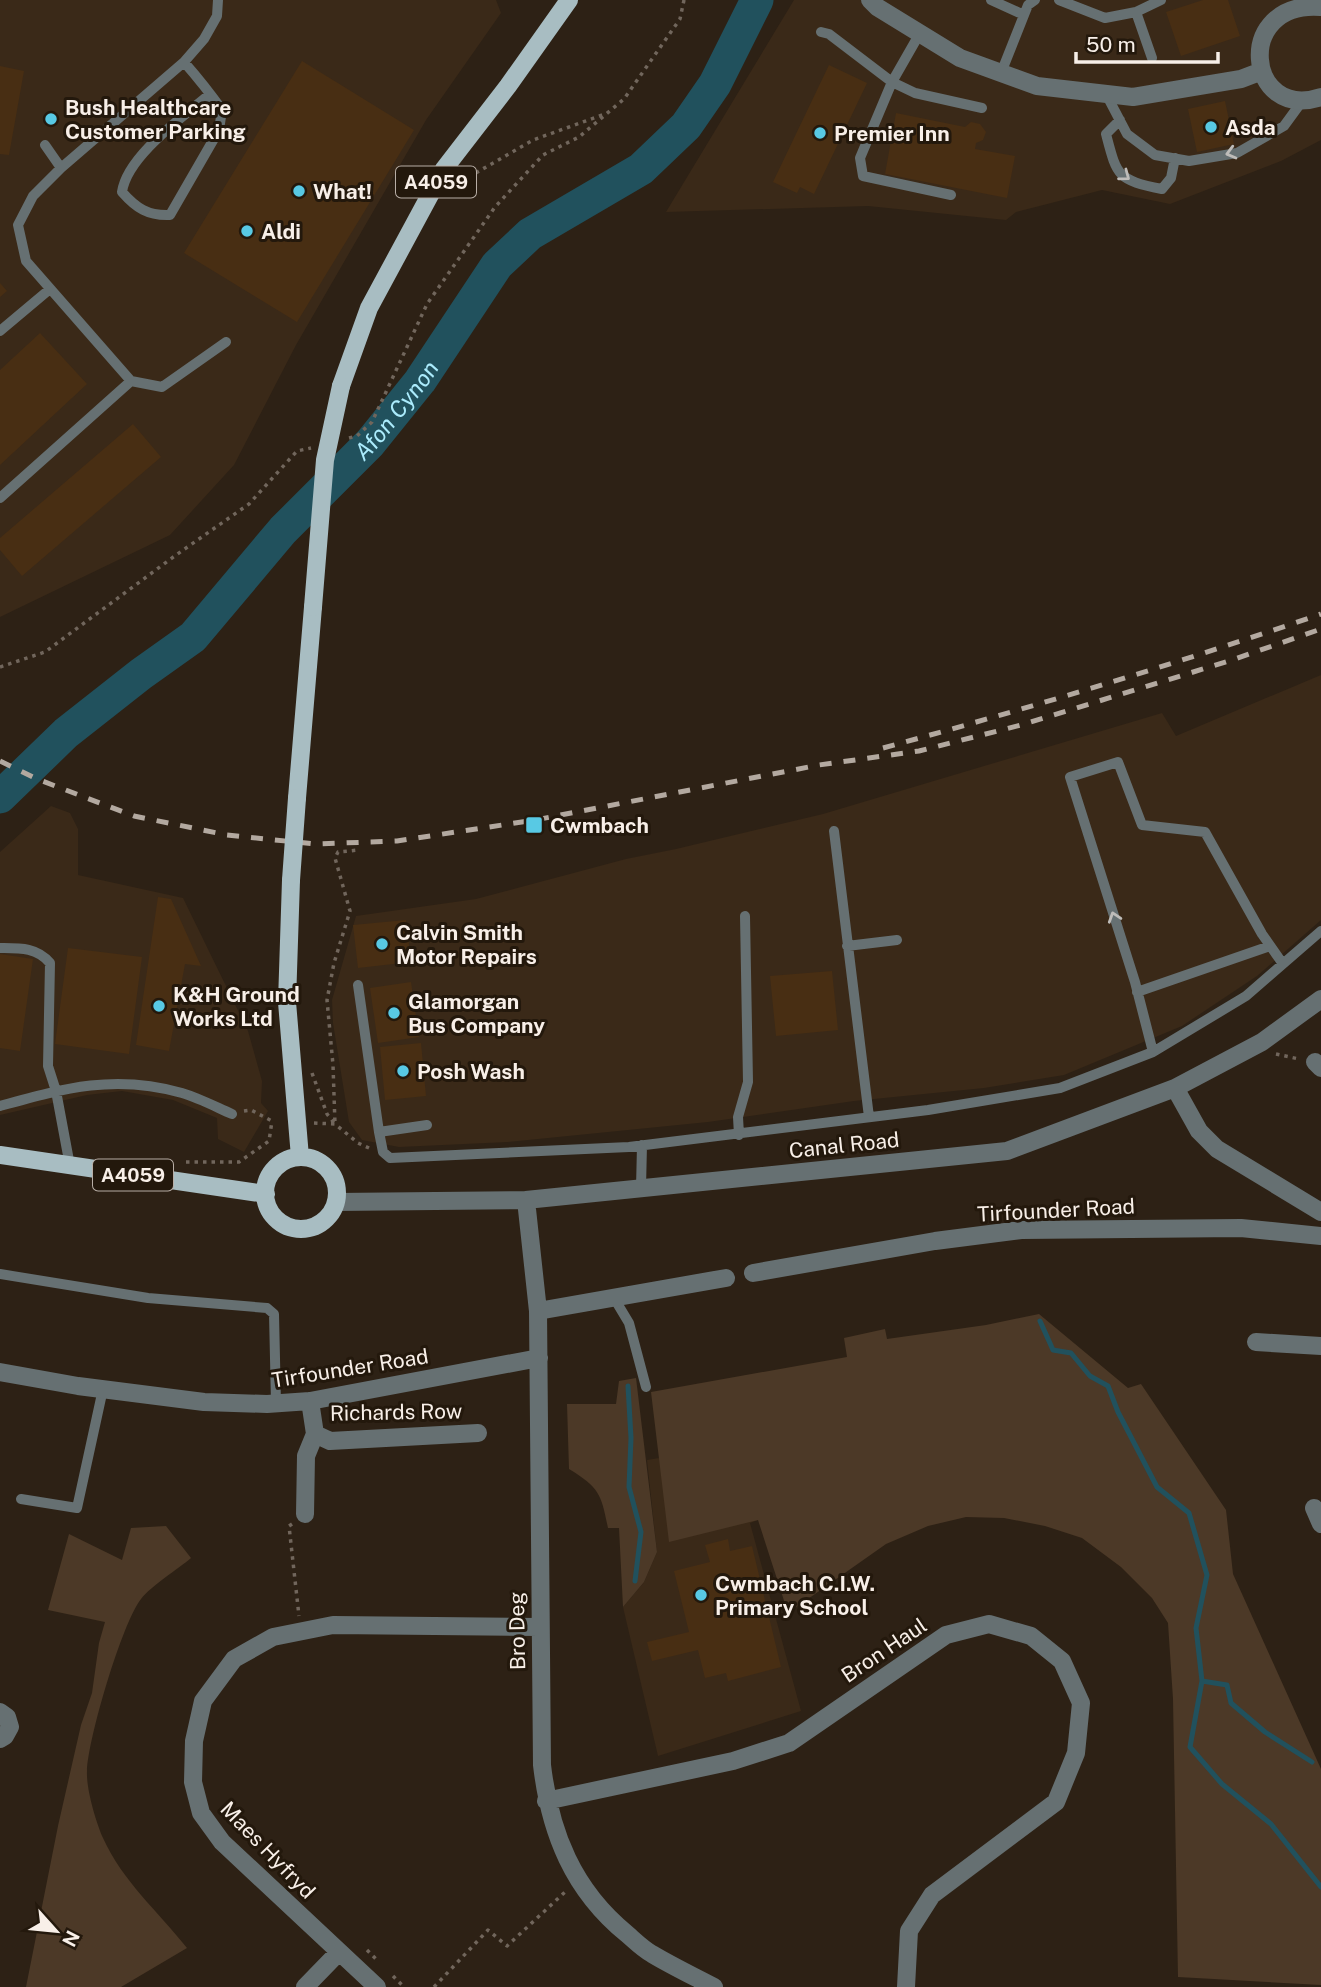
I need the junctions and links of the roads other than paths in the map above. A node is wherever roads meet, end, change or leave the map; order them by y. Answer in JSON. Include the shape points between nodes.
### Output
{"nodes":[{"id":1,"x":218,"y":0,"type":"edge"},
{"id":2,"x":569,"y":0,"type":"edge"},
{"id":3,"x":870,"y":0,"type":"edge"},
{"id":4,"x":991,"y":0,"type":"edge"},
{"id":5,"x":1035,"y":0,"type":"edge"},
{"id":6,"x":1059,"y":0,"type":"edge"},
{"id":7,"x":1161,"y":0,"type":"edge"},
{"id":8,"x":1292,"y":3,"type":"edge"},
{"id":9,"x":1321,"y":7,"type":"edge"},
{"id":10,"x":1136,"y":12,"type":"junction"},
{"id":11,"x":1024,"y":15,"type":"junction"},
{"id":12,"x":821,"y":32,"type":"dead end"},
{"id":13,"x":920,"y":33,"type":"junction"},
{"id":14,"x":1152,"y":58,"type":"dead end"},
{"id":15,"x":184,"y":62,"type":"junction"},
{"id":16,"x":1262,"y":71,"type":"junction"},
{"id":17,"x":1001,"y":73,"type":"junction"},
{"id":18,"x":892,"y":82,"type":"junction"},
{"id":19,"x":210,"y":94,"type":"junction"},
{"id":20,"x":1106,"y":94,"type":"junction"},
{"id":21,"x":1312,"y":98,"type":"edge"},
{"id":22,"x":982,"y":108,"type":"dead end"},
{"id":23,"x":1120,"y":120,"type":"junction"},
{"id":24,"x":45,"y":145,"type":"dead end"},
{"id":25,"x":1175,"y":158,"type":"junction"},
{"id":26,"x":61,"y":168,"type":"junction"},
{"id":27,"x":950,"y":195,"type":"dead end"},
{"id":28,"x":50,"y":289,"type":"junction"},
{"id":29,"x":0,"y":331,"type":"edge"},
{"id":30,"x":226,"y":342,"type":"dead end"},
{"id":31,"x":131,"y":381,"type":"junction"},
{"id":32,"x":0,"y":498,"type":"edge"},
{"id":33,"x":834,"y":831,"type":"dead end"},
{"id":34,"x":745,"y":916,"type":"dead end"},
{"id":35,"x":1321,"y":931,"type":"edge"},
{"id":36,"x":897,"y":940,"type":"dead end"},
{"id":37,"x":848,"y":946,"type":"junction"},
{"id":38,"x":1270,"y":946,"type":"junction"},
{"id":39,"x":0,"y":947,"type":"edge"},
{"id":40,"x":1283,"y":964,"type":"junction"},
{"id":41,"x":358,"y":985,"type":"dead end"},
{"id":42,"x":1136,"y":987,"type":"junction"},
{"id":43,"x":1321,"y":999,"type":"edge"},
{"id":44,"x":1153,"y":1052,"type":"junction"},
{"id":45,"x":1175,"y":1088,"type":"junction"},
{"id":46,"x":56,"y":1091,"type":"junction"},
{"id":47,"x":0,"y":1106,"type":"edge"},
{"id":48,"x":232,"y":1114,"type":"dead end"},
{"id":49,"x":869,"y":1116,"type":"junction"},
{"id":50,"x":427,"y":1125,"type":"dead end"},
{"id":51,"x":379,"y":1132,"type":"junction"},
{"id":52,"x":739,"y":1135,"type":"junction"},
{"id":53,"x":642,"y":1145,"type":"junction"},
{"id":54,"x":0,"y":1155,"type":"edge"},
{"id":55,"x":300,"y":1157,"type":"junction"},
{"id":56,"x":70,"y":1166,"type":"junction"},
{"id":57,"x":641,"y":1188,"type":"junction"},
{"id":58,"x":265,"y":1194,"type":"junction"},
{"id":59,"x":526,"y":1200,"type":"junction"},
{"id":60,"x":336,"y":1202,"type":"junction"},
{"id":61,"x":1321,"y":1212,"type":"edge"},
{"id":62,"x":1321,"y":1236,"type":"edge"},
{"id":63,"x":753,"y":1273,"type":"dead end"},
{"id":64,"x":0,"y":1274,"type":"edge"},
{"id":65,"x":726,"y":1278,"type":"dead end"},
{"id":66,"x":614,"y":1298,"type":"junction"},
{"id":67,"x":538,"y":1311,"type":"junction"},
{"id":68,"x":1256,"y":1342,"type":"dead end"},
{"id":69,"x":1321,"y":1346,"type":"edge"},
{"id":70,"x":539,"y":1358,"type":"junction"},
{"id":71,"x":0,"y":1371,"type":"edge"},
{"id":72,"x":646,"y":1387,"type":"dead end"},
{"id":73,"x":103,"y":1390,"type":"junction"},
{"id":74,"x":310,"y":1401,"type":"junction"},
{"id":75,"x":276,"y":1403,"type":"junction"},
{"id":76,"x":478,"y":1433,"type":"dead end"},
{"id":77,"x":315,"y":1434,"type":"junction"},
{"id":78,"x":21,"y":1499,"type":"dead end"},
{"id":79,"x":305,"y":1514,"type":"road end"},
{"id":80,"x":540,"y":1627,"type":"junction"},
{"id":81,"x":0,"y":1712,"type":"edge"},
{"id":82,"x":0,"y":1739,"type":"edge"},
{"id":83,"x":546,"y":1801,"type":"junction"},
{"id":84,"x":339,"y":1952,"type":"junction"},
{"id":85,"x":305,"y":1987,"type":"edge"},
{"id":86,"x":377,"y":1987,"type":"edge"},
{"id":87,"x":714,"y":1987,"type":"edge"},
{"id":88,"x":906,"y":1987,"type":"edge"}],
"edges":[{"from":1,"to":15,"type":"lane","via":[[204,40]]},
{"from":2,"to":55,"type":"main road","number":"A4059","bridge":true,"via":[[444,169],[369,308],[341,386],[325,460],[291,880],[287,1002]]},
{"from":3,"to":13,"type":"street"},
{"from":4,"to":11,"type":"lane"},
{"from":5,"to":11,"type":"lane"},
{"from":6,"to":10,"type":"lane","via":[[1105,18]]},
{"from":7,"to":10,"type":"lane"},
{"from":8,"to":9,"type":"street"},
{"from":8,"to":16,"type":"street","via":[[1267,25],[1260,39]]},
{"from":10,"to":14,"type":"lane"},
{"from":11,"to":17,"type":"lane"},
{"from":12,"to":18,"type":"lane"},
{"from":13,"to":17,"type":"street","via":[[960,58]]},
{"from":13,"to":18,"type":"lane"},
{"from":15,"to":19,"type":"lane"},
{"from":15,"to":26,"type":"lane"},
{"from":16,"to":20,"type":"street","via":[[1241,79],[1133,97]]},
{"from":16,"to":21,"type":"street","via":[[1270,85],[1283,94]]},
{"from":17,"to":20,"type":"street","via":[[1037,86]]},
{"from":18,"to":22,"type":"lane","via":[[915,93]]},
{"from":18,"to":27,"type":"lane","via":[[860,158],[863,176]]},
{"from":19,"to":19,"type":"lane","via":[[222,110],[219,130],[170,215],[153,216],[121,192],[123,181],[132,165]]},
{"from":20,"to":23,"type":"lane"},
{"from":21,"to":25,"type":"lane","one_way":true,"via":[[1284,126],[1237,153],[1189,161]]},
{"from":23,"to":25,"type":"lane","via":[[1127,134],[1155,155]]},
{"from":23,"to":25,"type":"lane","one_way":true,"via":[[1106,134],[1116,169],[1135,184],[1162,189],[1171,178]]},
{"from":24,"to":26,"type":"lane"},
{"from":26,"to":28,"type":"lane","via":[[33,196],[18,226],[26,261]]},
{"from":28,"to":29,"type":"lane"},
{"from":28,"to":31,"type":"lane"},
{"from":30,"to":31,"type":"lane","via":[[162,387]]},
{"from":31,"to":32,"type":"lane"},
{"from":33,"to":37,"type":"lane"},
{"from":34,"to":52,"type":"lane","via":[[748,1082],[738,1117]]},
{"from":35,"to":40,"type":"lane"},
{"from":36,"to":37,"type":"lane"},
{"from":37,"to":49,"type":"lane"},
{"from":38,"to":40,"type":"lane"},
{"from":38,"to":42,"type":"lane"},
{"from":42,"to":38,"type":"lane","one_way":true,"via":[[1070,777],[1118,762],[1142,825],[1205,832]]},
{"from":39,"to":46,"type":"lane","via":[[28,949],[50,963],[48,1066]]},
{"from":40,"to":44,"type":"lane","via":[[1245,996]]},
{"from":41,"to":51,"type":"lane"},
{"from":42,"to":44,"type":"lane"},
{"from":43,"to":45,"type":"street","name":"Canal Road","via":[[1262,1042]]},
{"from":44,"to":49,"type":"lane","via":[[1060,1088]]},
{"from":45,"to":57,"type":"street","name":"Canal Road","via":[[1007,1151]]},
{"from":45,"to":61,"type":"street","via":[[1199,1131],[1217,1149]]},
{"from":46,"to":47,"type":"lane"},
{"from":46,"to":48,"type":"lane","via":[[109,1083],[139,1084],[183,1094]]},
{"from":46,"to":56,"type":"lane"},
{"from":49,"to":52,"type":"lane"},
{"from":50,"to":51,"type":"lane"},
{"from":51,"to":53,"type":"lane","via":[[383,1152],[390,1158]]},
{"from":52,"to":53,"type":"lane"},
{"from":53,"to":57,"type":"lane"},
{"from":54,"to":56,"type":"main road","number":"A4059"},
{"from":55,"to":58,"type":"main road","via":[[279,1165]]},
{"from":55,"to":60,"type":"main road","via":[[330,1171]]},
{"from":56,"to":58,"type":"main road","number":"A4059"},
{"from":57,"to":59,"type":"street","name":"Canal Road"},
{"from":58,"to":60,"type":"main road","via":[[273,1215],[291,1227],[313,1227],[331,1213]]},
{"from":59,"to":60,"type":"street","name":"Canal Road"},
{"from":59,"to":67,"type":"street","name":"Bro Deg"},
{"from":62,"to":63,"type":"street","name":"Tirfounder Road","via":[[1241,1228],[1021,1230]]},
{"from":64,"to":75,"type":"lane","via":[[148,1298],[267,1308],[274,1314]]},
{"from":65,"to":66,"type":"street"},
{"from":66,"to":67,"type":"street"},
{"from":66,"to":72,"type":"lane","via":[[629,1322]]},
{"from":67,"to":70,"type":"street","name":"Bro Deg"},
{"from":68,"to":69,"type":"street"},
{"from":70,"to":74,"type":"street","name":"Tirfounder Road"},
{"from":70,"to":80,"type":"street","name":"Bro Deg"},
{"from":71,"to":73,"type":"street","name":"Tirfounder Road"},
{"from":73,"to":75,"type":"street","name":"Tirfounder Road","via":[[204,1402]]},
{"from":73,"to":78,"type":"lane","via":[[77,1508]]},
{"from":74,"to":75,"type":"street","name":"Tirfounder Road"},
{"from":74,"to":77,"type":"street"},
{"from":76,"to":77,"type":"street","name":"Richards Row","via":[[330,1441]]},
{"from":77,"to":79,"type":"street","via":[[306,1456]]},
{"from":80,"to":83,"type":"street","name":"Bro Deg"},
{"from":80,"to":84,"type":"street","name":"Maes Hyfryd","via":[[333,1625],[300,1631],[273,1637],[234,1659],[203,1701],[194,1741],[192,1782],[201,1813],[222,1842]]},
{"from":81,"to":82,"type":"street","via":[[10,1727]]},
{"from":83,"to":87,"type":"street","name":"Bro Deg","via":[[577,1880],[607,1918],[650,1953]]},
{"from":83,"to":88,"type":"street","name":"Bron Haul","via":[[733,1760],[789,1742],[946,1635],[989,1624],[1031,1636],[1062,1661],[1081,1703],[1076,1753],[1056,1802],[932,1895],[908,1931]]},
{"from":84,"to":85,"type":"street"},
{"from":84,"to":86,"type":"street","name":"Maes Hyfryd"}]}
